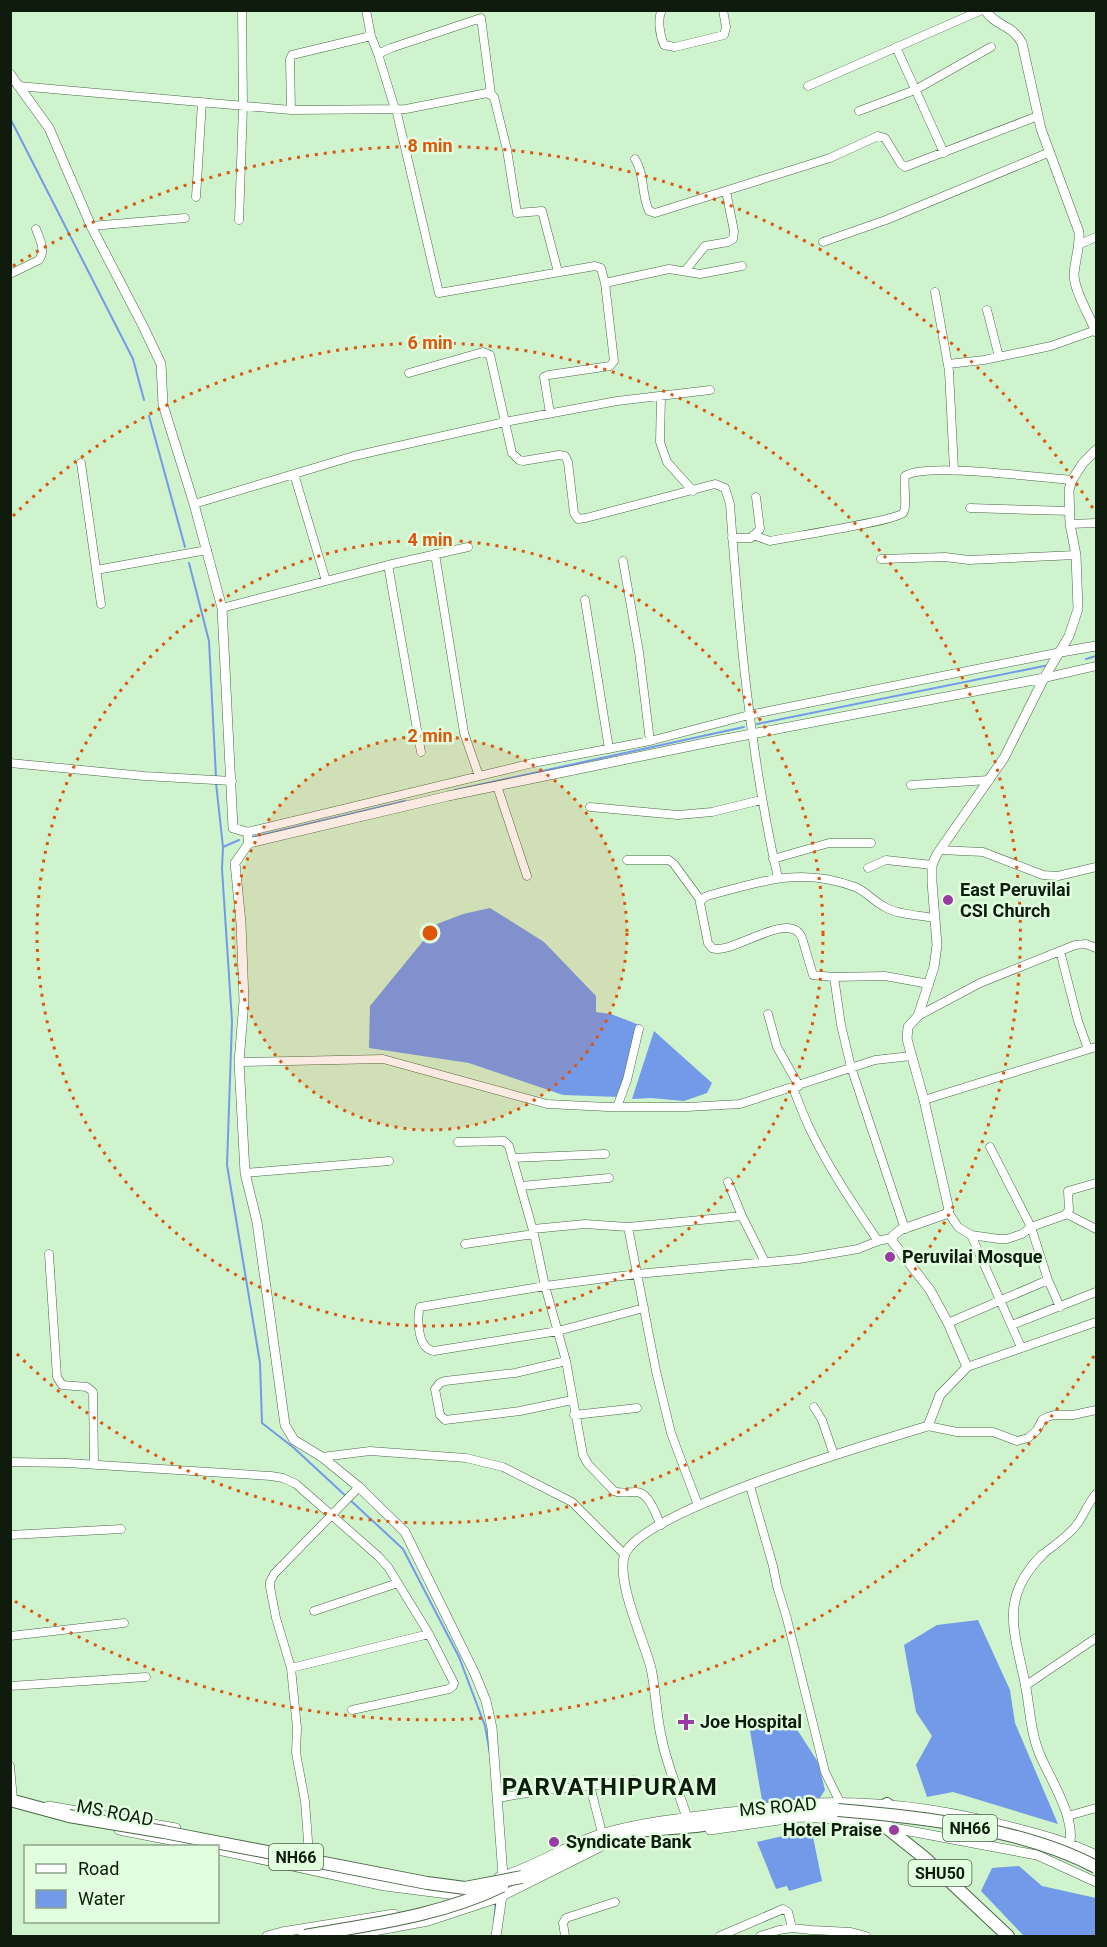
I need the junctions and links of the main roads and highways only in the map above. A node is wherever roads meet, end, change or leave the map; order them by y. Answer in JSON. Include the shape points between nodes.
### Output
{"nodes":[{"id":1,"x":16,"y":1801,"type":"edge"},
{"id":2,"x":887,"y":1804,"type":"road end"},
{"id":3,"x":1096,"y":1867,"type":"edge"},
{"id":4,"x":522,"y":1877,"type":"junction"},
{"id":5,"x":305,"y":1936,"type":"edge"},
{"id":6,"x":1008,"y":1936,"type":"edge"}],
"edges":[{"from":1,"to":4,"type":"main road","number":"NH66","bridge":true,"via":[[69,1816],[428,1883],[465,1888]]},
{"from":2,"to":6,"type":"main road","number":"SHU50","via":[[886,1827]]},
{"from":3,"to":4,"type":"main road","number":"NH66","bridge":true,"via":[[1044,1845],[983,1830],[900,1815],[811,1810],[635,1831],[594,1843]]},
{"from":4,"to":5,"type":"main road","bridge":true,"via":[[441,1910]]}]}
